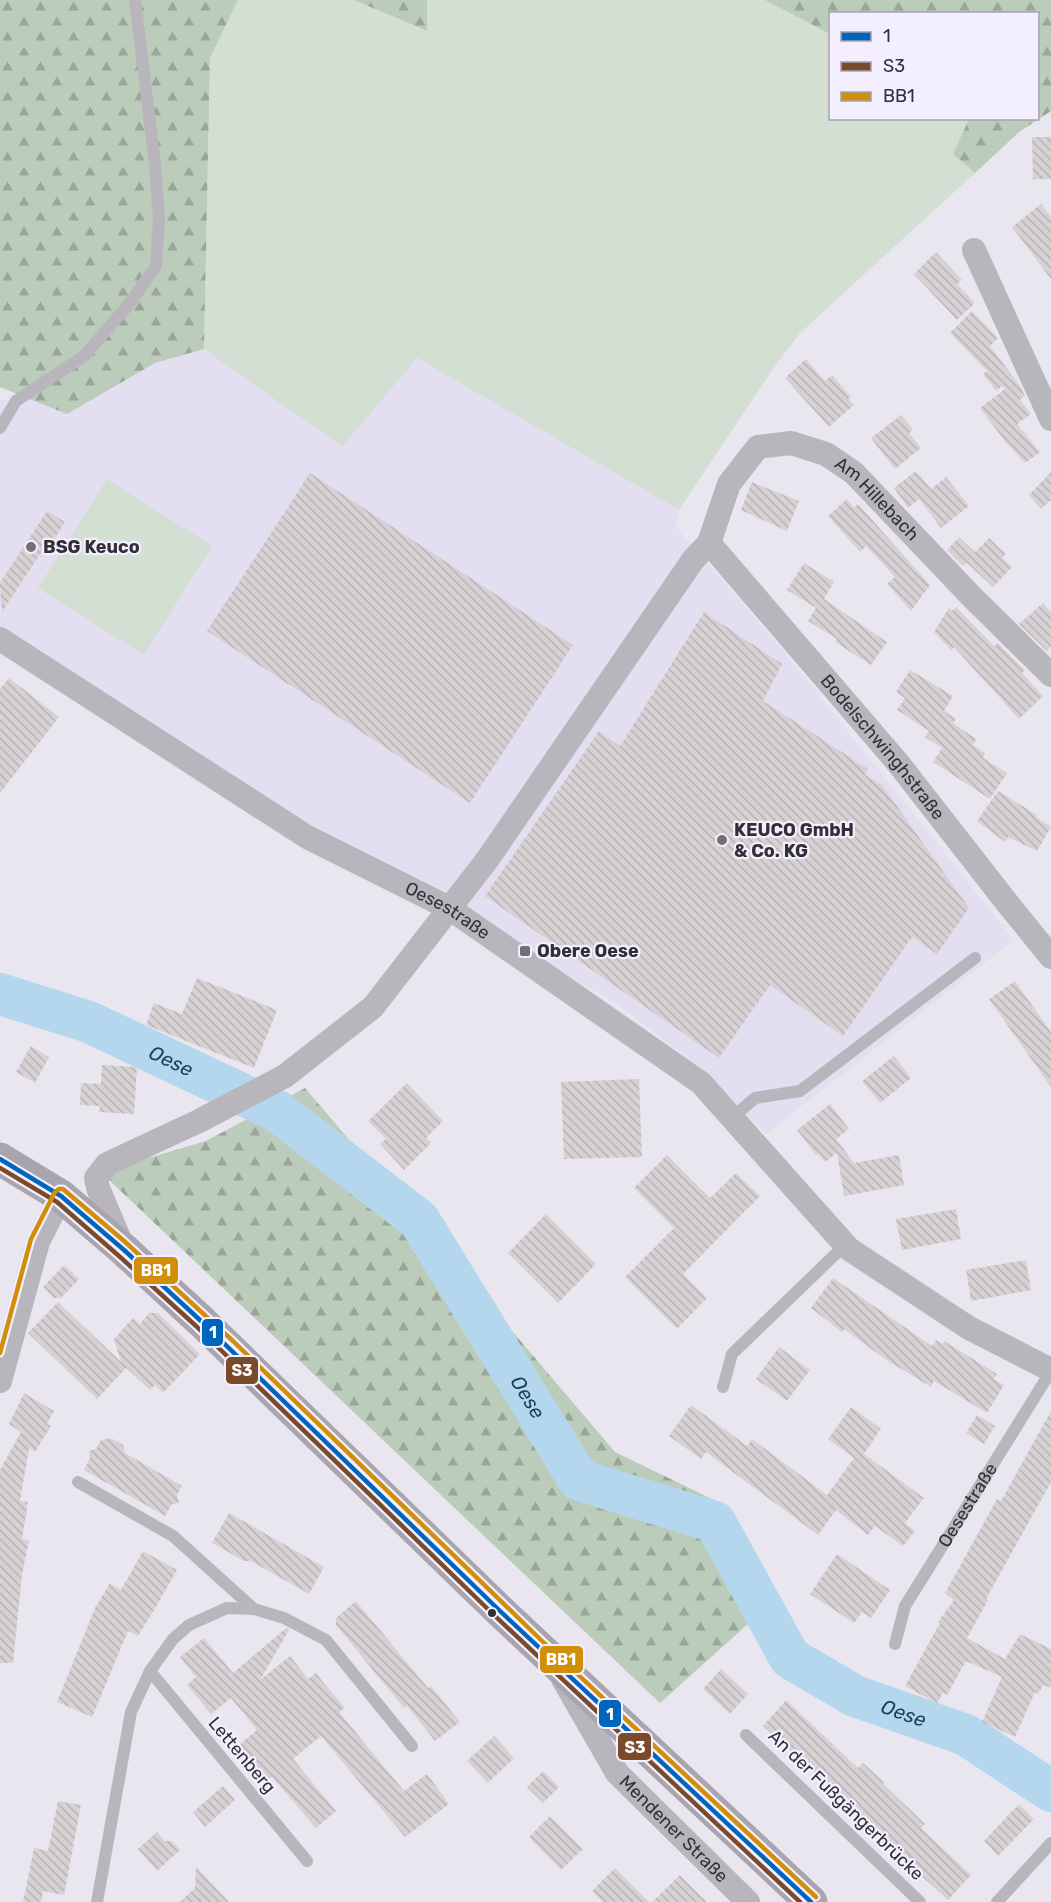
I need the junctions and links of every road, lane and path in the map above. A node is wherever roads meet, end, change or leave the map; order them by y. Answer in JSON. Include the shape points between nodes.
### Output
{"nodes":[{"id":1,"x":135,"y":0,"type":"edge"},
{"id":2,"x":974,"y":250,"type":"dead end"},
{"id":3,"x":1051,"y":419,"type":"edge"},
{"id":4,"x":0,"y":428,"type":"edge"},
{"id":5,"x":710,"y":543,"type":"junction"},
{"id":6,"x":0,"y":639,"type":"edge"},
{"id":7,"x":1051,"y":675,"type":"edge"},
{"id":8,"x":449,"y":908,"type":"junction"},
{"id":9,"x":1051,"y":957,"type":"edge"},
{"id":10,"x":975,"y":958,"type":"dead end"},
{"id":11,"x":732,"y":1118,"type":"junction"},
{"id":12,"x":0,"y":1159,"type":"edge"},
{"id":13,"x":61,"y":1196,"type":"junction"},
{"id":14,"x":844,"y":1245,"type":"junction"},
{"id":15,"x":124,"y":1250,"type":"junction"},
{"id":16,"x":1051,"y":1371,"type":"edge"},
{"id":17,"x":0,"y":1381,"type":"edge"},
{"id":18,"x":723,"y":1387,"type":"dead end"},
{"id":19,"x":78,"y":1482,"type":"dead end"},
{"id":20,"x":254,"y":1609,"type":"junction"},
{"id":21,"x":895,"y":1644,"type":"dead end"},
{"id":22,"x":550,"y":1658,"type":"junction"},
{"id":23,"x":150,"y":1671,"type":"junction"},
{"id":24,"x":746,"y":1734,"type":"dead end"},
{"id":25,"x":412,"y":1746,"type":"dead end"},
{"id":26,"x":1051,"y":1843,"type":"edge"},
{"id":27,"x":307,"y":1861,"type":"dead end"},
{"id":28,"x":97,"y":1902,"type":"edge"},
{"id":29,"x":748,"y":1902,"type":"edge"},
{"id":30,"x":811,"y":1902,"type":"edge"},
{"id":31,"x":920,"y":1902,"type":"edge"},
{"id":32,"x":997,"y":1902,"type":"edge"}],
"edges":[{"from":1,"to":4,"type":"lane","via":[[159,219],[156,266],[84,356],[16,401]]},
{"from":2,"to":3,"type":"street"},
{"from":5,"to":7,"type":"street","name":"Am Hillebach","via":[[729,484],[758,447],[791,443],[826,454],[854,473]]},
{"from":5,"to":8,"type":"street","via":[[693,560],[487,860]]},
{"from":5,"to":9,"type":"street","name":"Bodelschwinghstraße","via":[[898,763]]},
{"from":6,"to":8,"type":"street","name":"Oesestraße","via":[[307,837]]},
{"from":8,"to":11,"type":"street","name":"Oesestraße","via":[[701,1083]]},
{"from":8,"to":15,"type":"street","via":[[373,1007],[285,1076],[107,1164],[96,1178]]},
{"from":10,"to":11,"type":"lane","via":[[800,1091],[755,1098]]},
{"from":11,"to":14,"type":"street","name":"Oesestraße"},
{"from":12,"to":13,"type":"main road","name":"Mendener Straße"},
{"from":13,"to":15,"type":"main road","name":"Mendener Straße"},
{"from":13,"to":17,"type":"street","via":[[38,1242]]},
{"from":14,"to":16,"type":"street","name":"Oesestraße","via":[[969,1328]]},
{"from":14,"to":18,"type":"lane","via":[[732,1354]]},
{"from":15,"to":22,"type":"main road","name":"Mendener Straße"},
{"from":16,"to":21,"type":"lane","name":"Oesestraße","via":[[905,1606]]},
{"from":19,"to":20,"type":"lane","via":[[173,1536]]},
{"from":20,"to":23,"type":"lane","via":[[227,1608],[189,1625],[173,1639]]},
{"from":20,"to":25,"type":"lane","via":[[284,1618],[326,1640]]},
{"from":22,"to":29,"type":"street","name":"Mendener Straße","via":[[617,1773]]},
{"from":22,"to":30,"type":"main road","name":"Mendener Straße"},
{"from":23,"to":27,"type":"lane","name":"Lettenberg"},
{"from":23,"to":28,"type":"lane","via":[[132,1712]]},
{"from":24,"to":31,"type":"lane","name":"An der Fußgängerbrücke"},
{"from":26,"to":32,"type":"lane"}]}
